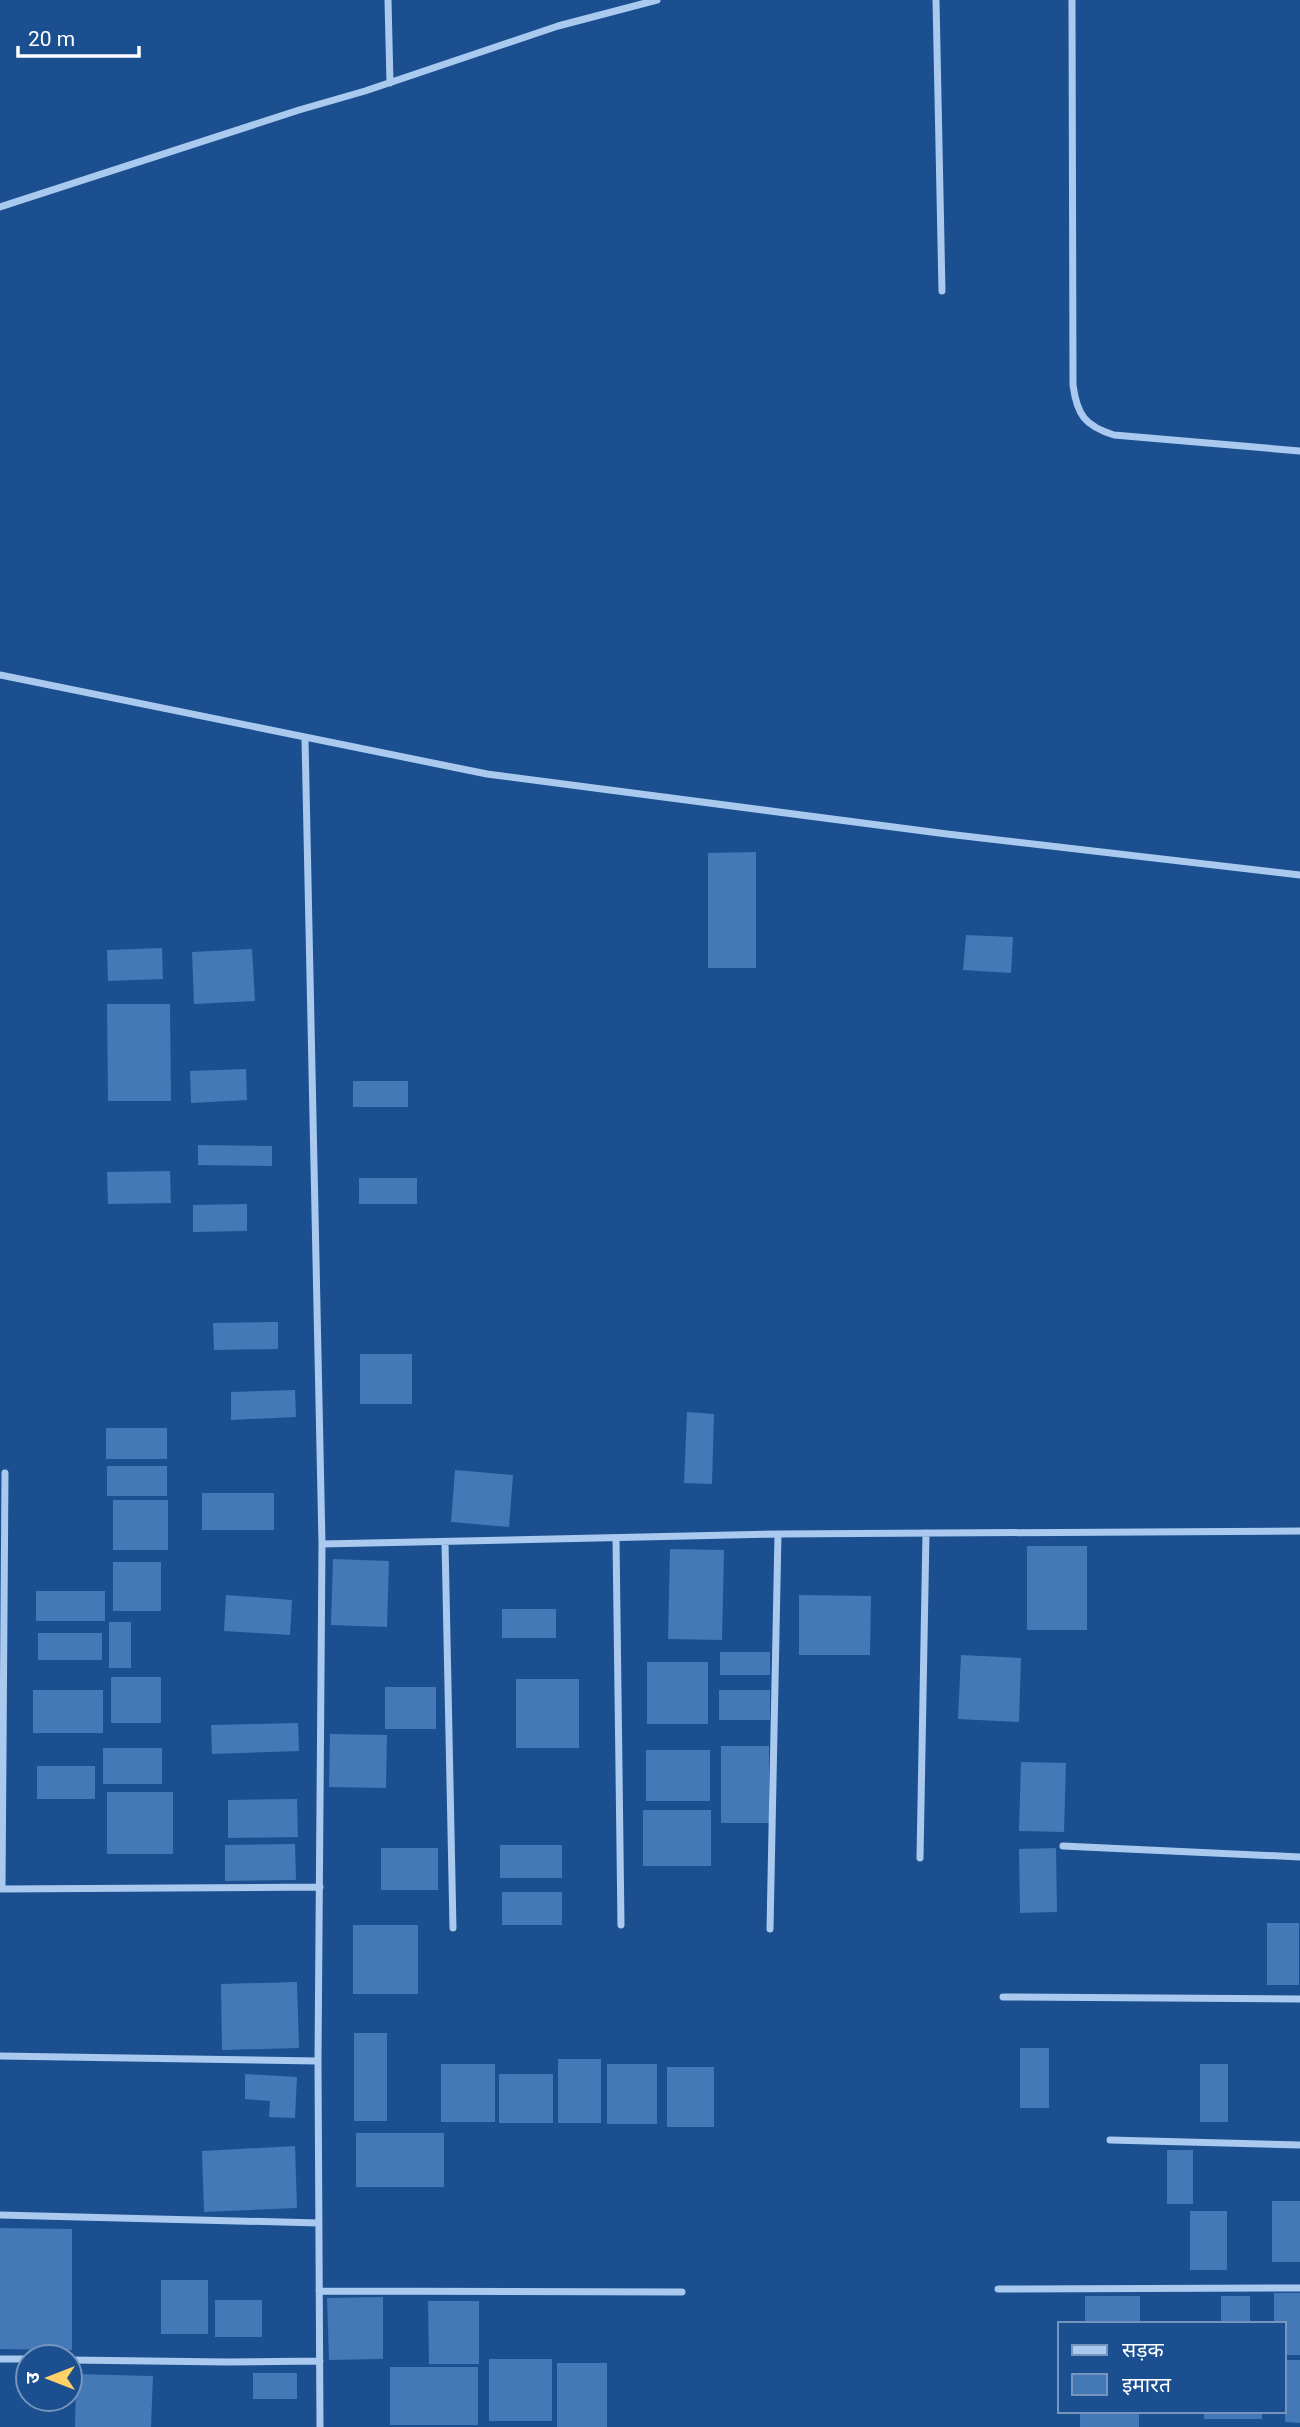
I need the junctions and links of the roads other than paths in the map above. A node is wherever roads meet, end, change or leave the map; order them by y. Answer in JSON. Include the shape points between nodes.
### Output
{"nodes":[{"id":1,"x":387,"y":0,"type":"edge"},
{"id":2,"x":657,"y":0,"type":"edge"},
{"id":3,"x":936,"y":0,"type":"edge"},
{"id":4,"x":1072,"y":0,"type":"edge"},
{"id":5,"x":390,"y":83,"type":"junction"},
{"id":6,"x":0,"y":206,"type":"edge"},
{"id":7,"x":942,"y":291,"type":"dead end"},
{"id":8,"x":1300,"y":451,"type":"edge"},
{"id":9,"x":0,"y":675,"type":"edge"},
{"id":10,"x":305,"y":738,"type":"junction"},
{"id":11,"x":1300,"y":875,"type":"edge"},
{"id":12,"x":5,"y":1472,"type":"dead end"},
{"id":13,"x":1300,"y":1531,"type":"edge"},
{"id":14,"x":926,"y":1533,"type":"junction"},
{"id":15,"x":778,"y":1534,"type":"junction"},
{"id":16,"x":615,"y":1538,"type":"junction"},
{"id":17,"x":445,"y":1542,"type":"junction"},
{"id":18,"x":322,"y":1545,"type":"junction"},
{"id":19,"x":1063,"y":1846,"type":"dead end"},
{"id":20,"x":1300,"y":1857,"type":"edge"},
{"id":21,"x":920,"y":1858,"type":"dead end"},
{"id":22,"x":320,"y":1887,"type":"junction"},
{"id":23,"x":1,"y":1889,"type":"edge"},
{"id":24,"x":621,"y":1925,"type":"dead end"},
{"id":25,"x":453,"y":1927,"type":"dead end"},
{"id":26,"x":770,"y":1929,"type":"dead end"},
{"id":27,"x":1003,"y":1997,"type":"dead end"},
{"id":28,"x":1300,"y":1999,"type":"edge"},
{"id":29,"x":0,"y":2056,"type":"edge"},
{"id":30,"x":318,"y":2061,"type":"junction"},
{"id":31,"x":1110,"y":2140,"type":"dead end"},
{"id":32,"x":1300,"y":2145,"type":"edge"},
{"id":33,"x":0,"y":2215,"type":"edge"},
{"id":34,"x":319,"y":2223,"type":"junction"},
{"id":35,"x":1300,"y":2288,"type":"edge"},
{"id":36,"x":998,"y":2289,"type":"dead end"},
{"id":37,"x":319,"y":2291,"type":"junction"},
{"id":38,"x":682,"y":2292,"type":"dead end"},
{"id":39,"x":84,"y":2360,"type":"edge"},
{"id":40,"x":320,"y":2361,"type":"junction"},
{"id":41,"x":320,"y":2427,"type":"edge"}],
"edges":[{"from":1,"to":5,"type":"street"},
{"from":2,"to":5,"type":"street","via":[[558,26]]},
{"from":3,"to":7,"type":"street"},
{"from":4,"to":8,"type":"street","via":[[1073,385],[1083,418],[1095,429],[1114,435]]},
{"from":5,"to":6,"type":"street"},
{"from":9,"to":10,"type":"street"},
{"from":10,"to":11,"type":"street","via":[[487,774]]},
{"from":10,"to":18,"type":"street"},
{"from":12,"to":23,"type":"street"},
{"from":13,"to":14,"type":"street"},
{"from":14,"to":15,"type":"street"},
{"from":14,"to":21,"type":"street"},
{"from":15,"to":16,"type":"street"},
{"from":15,"to":26,"type":"street"},
{"from":16,"to":17,"type":"street"},
{"from":16,"to":24,"type":"street"},
{"from":17,"to":18,"type":"street"},
{"from":17,"to":25,"type":"street"},
{"from":18,"to":22,"type":"street"},
{"from":19,"to":20,"type":"street"},
{"from":22,"to":23,"type":"street"},
{"from":22,"to":30,"type":"street"},
{"from":27,"to":28,"type":"street"},
{"from":29,"to":30,"type":"street"},
{"from":30,"to":34,"type":"street"},
{"from":31,"to":32,"type":"street"},
{"from":33,"to":34,"type":"street"},
{"from":34,"to":37,"type":"street"},
{"from":35,"to":36,"type":"street"},
{"from":37,"to":38,"type":"street"},
{"from":37,"to":40,"type":"street"},
{"from":39,"to":40,"type":"street"},
{"from":40,"to":41,"type":"street"}]}
